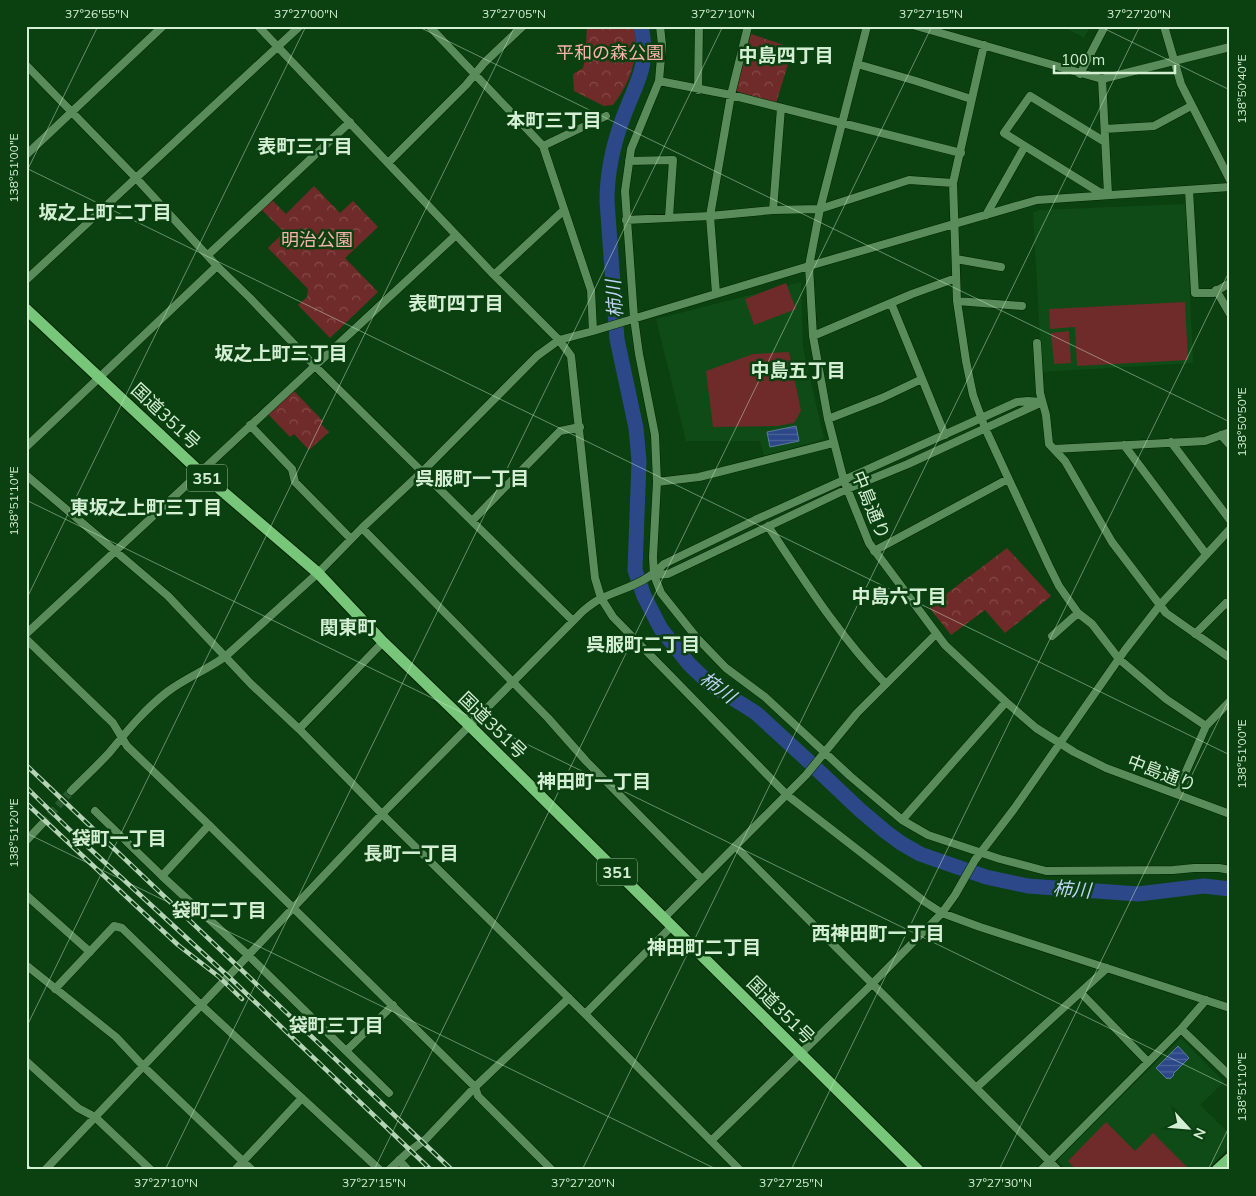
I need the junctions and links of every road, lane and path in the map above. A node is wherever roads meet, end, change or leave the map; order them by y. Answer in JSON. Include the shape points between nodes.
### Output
{"nodes":[{"id":1,"x":163,"y":26,"type":"edge"},
{"id":2,"x":258,"y":26,"type":"edge"},
{"id":3,"x":300,"y":26,"type":"edge"},
{"id":4,"x":429,"y":26,"type":"edge"},
{"id":5,"x":660,"y":26,"type":"edge"},
{"id":6,"x":699,"y":26,"type":"edge"},
{"id":7,"x":748,"y":26,"type":"edge"},
{"id":8,"x":867,"y":26,"type":"edge"},
{"id":9,"x":916,"y":26,"type":"edge"},
{"id":10,"x":1105,"y":26,"type":"edge"},
{"id":11,"x":1164,"y":26,"type":"edge"},
{"id":12,"x":522,"y":27,"type":"edge"},
{"id":13,"x":984,"y":45,"type":"junction"},
{"id":14,"x":278,"y":47,"type":"junction"},
{"id":15,"x":1230,"y":47,"type":"edge"},
{"id":16,"x":1174,"y":62,"type":"junction"},
{"id":17,"x":857,"y":64,"type":"junction"},
{"id":18,"x":26,"y":65,"type":"edge"},
{"id":19,"x":475,"y":73,"type":"junction"},
{"id":20,"x":1080,"y":74,"type":"junction"},
{"id":21,"x":1102,"y":79,"type":"junction"},
{"id":22,"x":659,"y":81,"type":"junction"},
{"id":23,"x":698,"y":90,"type":"junction"},
{"id":24,"x":731,"y":96,"type":"junction"},
{"id":25,"x":971,"y":99,"type":"junction"},
{"id":26,"x":1191,"y":106,"type":"junction"},
{"id":27,"x":781,"y":108,"type":"junction"},
{"id":28,"x":72,"y":112,"type":"junction"},
{"id":29,"x":606,"y":116,"type":"dead end"},
{"id":30,"x":350,"y":122,"type":"junction"},
{"id":31,"x":842,"y":124,"type":"junction"},
{"id":32,"x":1105,"y":129,"type":"junction"},
{"id":33,"x":1105,"y":142,"type":"junction"},
{"id":34,"x":543,"y":146,"type":"junction"},
{"id":35,"x":1026,"y":146,"type":"junction"},
{"id":36,"x":961,"y":153,"type":"junction"},
{"id":37,"x":26,"y":156,"type":"edge"},
{"id":38,"x":629,"y":161,"type":"junction"},
{"id":39,"x":388,"y":163,"type":"junction"},
{"id":40,"x":136,"y":178,"type":"junction"},
{"id":41,"x":1230,"y":180,"type":"edge"},
{"id":42,"x":953,"y":183,"type":"junction"},
{"id":43,"x":1230,"y":187,"type":"edge"},
{"id":44,"x":1189,"y":190,"type":"junction"},
{"id":45,"x":1108,"y":194,"type":"junction"},
{"id":46,"x":820,"y":209,"type":"junction"},
{"id":47,"x":564,"y":210,"type":"junction"},
{"id":48,"x":773,"y":210,"type":"junction"},
{"id":49,"x":986,"y":214,"type":"junction"},
{"id":50,"x":710,"y":216,"type":"junction"},
{"id":51,"x":669,"y":217,"type":"junction"},
{"id":52,"x":626,"y":220,"type":"junction"},
{"id":53,"x":954,"y":225,"type":"junction"},
{"id":54,"x":456,"y":235,"type":"junction"},
{"id":55,"x":208,"y":255,"type":"junction"},
{"id":56,"x":956,"y":259,"type":"junction"},
{"id":57,"x":217,"y":266,"type":"junction"},
{"id":58,"x":808,"y":266,"type":"junction"},
{"id":59,"x":1002,"y":268,"type":"dead end"},
{"id":60,"x":494,"y":275,"type":"junction"},
{"id":61,"x":956,"y":278,"type":"junction"},
{"id":62,"x":26,"y":280,"type":"edge"},
{"id":63,"x":1230,"y":283,"type":"edge"},
{"id":64,"x":1216,"y":290,"type":"junction"},
{"id":65,"x":716,"y":293,"type":"junction"},
{"id":66,"x":957,"y":301,"type":"junction"},
{"id":67,"x":891,"y":303,"type":"junction"},
{"id":68,"x":1022,"y":306,"type":"dead end"},
{"id":69,"x":26,"y":309,"type":"edge"},
{"id":70,"x":1230,"y":314,"type":"edge"},
{"id":71,"x":630,"y":319,"type":"junction"},
{"id":72,"x":593,"y":331,"type":"junction"},
{"id":73,"x":813,"y":336,"type":"junction"},
{"id":74,"x":559,"y":340,"type":"junction"},
{"id":75,"x":1037,"y":344,"type":"dead end"},
{"id":76,"x":314,"y":366,"type":"junction"},
{"id":77,"x":100,"y":378,"type":"junction"},
{"id":78,"x":922,"y":379,"type":"junction"},
{"id":79,"x":1042,"y":402,"type":"junction"},
{"id":80,"x":982,"y":418,"type":"junction"},
{"id":81,"x":828,"y":419,"type":"junction"},
{"id":82,"x":250,"y":425,"type":"junction"},
{"id":83,"x":580,"y":427,"type":"junction"},
{"id":84,"x":985,"y":428,"type":"junction"},
{"id":85,"x":1230,"y":432,"type":"edge"},
{"id":86,"x":1221,"y":435,"type":"junction"},
{"id":87,"x":945,"y":436,"type":"junction"},
{"id":88,"x":1171,"y":442,"type":"junction"},
{"id":89,"x":833,"y":443,"type":"junction"},
{"id":90,"x":1124,"y":444,"type":"junction"},
{"id":91,"x":1230,"y":445,"type":"edge"},
{"id":92,"x":26,"y":447,"type":"edge"},
{"id":93,"x":1054,"y":449,"type":"junction"},
{"id":94,"x":200,"y":472,"type":"junction"},
{"id":95,"x":422,"y":472,"type":"junction"},
{"id":96,"x":26,"y":475,"type":"edge"},
{"id":97,"x":1008,"y":479,"type":"junction"},
{"id":98,"x":844,"y":481,"type":"junction"},
{"id":99,"x":657,"y":482,"type":"junction"},
{"id":100,"x":847,"y":489,"type":"junction"},
{"id":101,"x":472,"y":520,"type":"junction"},
{"id":102,"x":1230,"y":520,"type":"edge"},
{"id":103,"x":768,"y":526,"type":"junction"},
{"id":104,"x":362,"y":528,"type":"junction"},
{"id":105,"x":1230,"y":530,"type":"edge"},
{"id":106,"x":351,"y":539,"type":"junction"},
{"id":107,"x":115,"y":550,"type":"junction"},
{"id":108,"x":874,"y":551,"type":"junction"},
{"id":109,"x":1206,"y":554,"type":"junction"},
{"id":110,"x":318,"y":573,"type":"junction"},
{"id":111,"x":652,"y":576,"type":"junction"},
{"id":112,"x":601,"y":598,"type":"junction"},
{"id":113,"x":1160,"y":605,"type":"junction"},
{"id":114,"x":1230,"y":606,"type":"edge"},
{"id":115,"x":1078,"y":613,"type":"junction"},
{"id":116,"x":573,"y":620,"type":"junction"},
{"id":117,"x":26,"y":634,"type":"edge"},
{"id":118,"x":936,"y":634,"type":"junction"},
{"id":119,"x":1195,"y":634,"type":"junction"},
{"id":120,"x":1052,"y":636,"type":"dead end"},
{"id":121,"x":26,"y":638,"type":"edge"},
{"id":122,"x":383,"y":642,"type":"junction"},
{"id":123,"x":226,"y":656,"type":"junction"},
{"id":124,"x":1230,"y":658,"type":"edge"},
{"id":125,"x":1119,"y":659,"type":"junction"},
{"id":126,"x":513,"y":682,"type":"junction"},
{"id":127,"x":885,"y":683,"type":"junction"},
{"id":128,"x":1230,"y":701,"type":"edge"},
{"id":129,"x":1006,"y":702,"type":"junction"},
{"id":130,"x":470,"y":726,"type":"junction"},
{"id":131,"x":1206,"y":726,"type":"junction"},
{"id":132,"x":299,"y":729,"type":"junction"},
{"id":133,"x":121,"y":737,"type":"junction"},
{"id":134,"x":1060,"y":744,"type":"junction"},
{"id":135,"x":823,"y":754,"type":"junction"},
{"id":136,"x":72,"y":791,"type":"tunnel mouth"},
{"id":137,"x":1176,"y":794,"type":"junction"},
{"id":138,"x":787,"y":795,"type":"junction"},
{"id":139,"x":95,"y":811,"type":"dead end"},
{"id":140,"x":382,"y":814,"type":"junction"},
{"id":141,"x":1230,"y":814,"type":"edge"},
{"id":142,"x":902,"y":820,"type":"junction"},
{"id":143,"x":42,"y":824,"type":"tunnel mouth"},
{"id":144,"x":210,"y":825,"type":"junction"},
{"id":145,"x":26,"y":841,"type":"edge"},
{"id":146,"x":735,"y":846,"type":"junction"},
{"id":147,"x":981,"y":852,"type":"junction"},
{"id":148,"x":1230,"y":870,"type":"edge"},
{"id":149,"x":162,"y":876,"type":"junction"},
{"id":150,"x":702,"y":879,"type":"junction"},
{"id":151,"x":26,"y":895,"type":"edge"},
{"id":152,"x":293,"y":908,"type":"junction"},
{"id":153,"x":942,"y":913,"type":"junction"},
{"id":154,"x":668,"y":922,"type":"junction"},
{"id":155,"x":90,"y":952,"type":"junction"},
{"id":156,"x":248,"y":955,"type":"junction"},
{"id":157,"x":26,"y":965,"type":"edge"},
{"id":158,"x":1107,"y":968,"type":"junction"},
{"id":159,"x":871,"y":985,"type":"junction"},
{"id":160,"x":55,"y":989,"type":"junction"},
{"id":161,"x":1081,"y":993,"type":"junction"},
{"id":162,"x":569,"y":998,"type":"junction"},
{"id":163,"x":1206,"y":1000,"type":"junction"},
{"id":164,"x":201,"y":1005,"type":"junction"},
{"id":165,"x":393,"y":1005,"type":"junction"},
{"id":166,"x":1230,"y":1008,"type":"edge"},
{"id":167,"x":585,"y":1014,"type":"junction"},
{"id":168,"x":1181,"y":1029,"type":"junction"},
{"id":169,"x":346,"y":1051,"type":"junction"},
{"id":170,"x":800,"y":1054,"type":"junction"},
{"id":171,"x":26,"y":1062,"type":"edge"},
{"id":172,"x":1148,"y":1062,"type":"junction"},
{"id":173,"x":144,"y":1067,"type":"junction"},
{"id":174,"x":1230,"y":1076,"type":"edge"},
{"id":175,"x":475,"y":1087,"type":"junction"},
{"id":176,"x":977,"y":1087,"type":"junction"},
{"id":177,"x":389,"y":1093,"type":"dead end"},
{"id":178,"x":302,"y":1098,"type":"junction"},
{"id":179,"x":94,"y":1117,"type":"junction"},
{"id":180,"x":711,"y":1141,"type":"junction"},
{"id":181,"x":1230,"y":1158,"type":"edge"},
{"id":182,"x":399,"y":1160,"type":"junction"},
{"id":183,"x":243,"y":1161,"type":"junction"},
{"id":184,"x":1049,"y":1162,"type":"junction"},
{"id":185,"x":736,"y":1168,"type":"edge"},
{"id":186,"x":45,"y":1170,"type":"edge"},
{"id":187,"x":151,"y":1170,"type":"edge"},
{"id":188,"x":234,"y":1170,"type":"edge"},
{"id":189,"x":252,"y":1170,"type":"edge"},
{"id":190,"x":380,"y":1170,"type":"edge"},
{"id":191,"x":389,"y":1170,"type":"edge"},
{"id":192,"x":408,"y":1170,"type":"edge"},
{"id":193,"x":552,"y":1170,"type":"edge"},
{"id":194,"x":918,"y":1170,"type":"edge"},
{"id":195,"x":1041,"y":1170,"type":"edge"},
{"id":196,"x":1058,"y":1170,"type":"edge"},
{"id":197,"x":1218,"y":1170,"type":"edge"}],
"edges":[{"from":1,"to":28,"type":"street"},
{"from":2,"to":14,"type":"street"},
{"from":3,"to":14,"type":"street"},
{"from":4,"to":19,"type":"street"},
{"from":5,"to":22,"type":"street"},
{"from":6,"to":23,"type":"street"},
{"from":7,"to":24,"type":"street"},
{"from":8,"to":17,"type":"street","name":"中島通り"},
{"from":9,"to":13,"type":"street"},
{"from":10,"to":20,"type":"street"},
{"from":11,"to":16,"type":"street"},
{"from":12,"to":19,"type":"street"},
{"from":13,"to":20,"type":"street"},
{"from":13,"to":25,"type":"street"},
{"from":14,"to":30,"type":"street"},
{"from":14,"to":40,"type":"street"},
{"from":15,"to":16,"type":"street"},
{"from":16,"to":21,"type":"street"},
{"from":16,"to":26,"type":"street"},
{"from":17,"to":25,"type":"street"},
{"from":17,"to":31,"type":"street","name":"中島通り"},
{"from":18,"to":28,"type":"street"},
{"from":19,"to":34,"type":"street"},
{"from":19,"to":39,"type":"street"},
{"from":20,"to":21,"type":"street"},
{"from":21,"to":32,"type":"street"},
{"from":22,"to":23,"type":"street"},
{"from":22,"to":38,"type":"street"},
{"from":23,"to":24,"type":"street"},
{"from":24,"to":27,"type":"street"},
{"from":24,"to":50,"type":"street"},
{"from":25,"to":36,"type":"street"},
{"from":26,"to":32,"type":"street","via":[[1154,126]]},
{"from":26,"to":41,"type":"street"},
{"from":27,"to":31,"type":"street"},
{"from":27,"to":48,"type":"street"},
{"from":28,"to":37,"type":"street"},
{"from":28,"to":40,"type":"street"},
{"from":29,"to":34,"type":"street"},
{"from":30,"to":39,"type":"street"},
{"from":30,"to":55,"type":"street"},
{"from":31,"to":36,"type":"street"},
{"from":31,"to":46,"type":"street","name":"中島通り"},
{"from":32,"to":33,"type":"street"},
{"from":33,"to":35,"type":"street","via":[[1030,96],[1004,134]]},
{"from":33,"to":45,"type":"street"},
{"from":34,"to":47,"type":"street"},
{"from":35,"to":45,"type":"street","via":[[1099,192]]},
{"from":35,"to":49,"type":"street"},
{"from":36,"to":42,"type":"street"},
{"from":38,"to":51,"type":"street","via":[[673,160]]},
{"from":38,"to":52,"type":"street"},
{"from":39,"to":54,"type":"street"},
{"from":40,"to":55,"type":"street"},
{"from":40,"to":62,"type":"street"},
{"from":42,"to":46,"type":"street","via":[[909,180]]},
{"from":42,"to":53,"type":"street"},
{"from":43,"to":44,"type":"street"},
{"from":44,"to":45,"type":"street"},
{"from":44,"to":64,"type":"street","via":[[1194,293]]},
{"from":45,"to":49,"type":"street","via":[[1037,200]]},
{"from":46,"to":48,"type":"street"},
{"from":46,"to":58,"type":"street","name":"中島通り"},
{"from":47,"to":60,"type":"street"},
{"from":47,"to":72,"type":"street","via":[[591,290]]},
{"from":48,"to":50,"type":"street"},
{"from":49,"to":53,"type":"street"},
{"from":50,"to":51,"type":"street"},
{"from":50,"to":65,"type":"street"},
{"from":51,"to":52,"type":"street"},
{"from":52,"to":71,"type":"street"},
{"from":53,"to":56,"type":"street"},
{"from":53,"to":58,"type":"street"},
{"from":54,"to":60,"type":"street"},
{"from":54,"to":76,"type":"street"},
{"from":55,"to":57,"type":"street"},
{"from":56,"to":59,"type":"street"},
{"from":56,"to":61,"type":"street"},
{"from":57,"to":76,"type":"street"},
{"from":57,"to":77,"type":"street"},
{"from":58,"to":65,"type":"street"},
{"from":58,"to":73,"type":"street","name":"中島通り"},
{"from":60,"to":74,"type":"street"},
{"from":61,"to":66,"type":"street"},
{"from":61,"to":67,"type":"street"},
{"from":63,"to":64,"type":"street"},
{"from":64,"to":70,"type":"street"},
{"from":65,"to":71,"type":"street"},
{"from":66,"to":68,"type":"street"},
{"from":66,"to":80,"type":"street","via":[[973,395]]},
{"from":67,"to":73,"type":"street"},
{"from":67,"to":78,"type":"street"},
{"from":69,"to":77,"type":"highway","number":"351"},
{"from":71,"to":72,"type":"street"},
{"from":71,"to":99,"type":"street","via":[[653,418]]},
{"from":72,"to":74,"type":"street"},
{"from":73,"to":81,"type":"street","name":"中島通り"},
{"from":74,"to":83,"type":"street","via":[[571,356]]},
{"from":74,"to":95,"type":"street","via":[[537,356]]},
{"from":75,"to":79,"type":"street"},
{"from":76,"to":82,"type":"street"},
{"from":76,"to":95,"type":"street"},
{"from":77,"to":92,"type":"street"},
{"from":77,"to":94,"type":"highway","name":"国道351号","number":"351"},
{"from":78,"to":81,"type":"street"},
{"from":78,"to":87,"type":"street"},
{"from":79,"to":80,"type":"street","via":[[1017,402]]},
{"from":79,"to":84,"type":"street"},
{"from":79,"to":93,"type":"street","via":[[1049,444]]},
{"from":80,"to":84,"type":"street"},
{"from":80,"to":87,"type":"street"},
{"from":81,"to":89,"type":"street","name":"中島通り"},
{"from":82,"to":94,"type":"street"},
{"from":82,"to":106,"type":"street","via":[[292,469],[296,482]]},
{"from":83,"to":101,"type":"street","via":[[560,431]]},
{"from":83,"to":112,"type":"street","via":[[595,578]]},
{"from":84,"to":97,"type":"street"},
{"from":84,"to":100,"type":"street"},
{"from":85,"to":86,"type":"street"},
{"from":86,"to":88,"type":"street","via":[[1205,440]]},
{"from":86,"to":91,"type":"street"},
{"from":87,"to":98,"type":"street"},
{"from":88,"to":90,"type":"street"},
{"from":88,"to":102,"type":"street"},
{"from":89,"to":98,"type":"street","name":"中島通り"},
{"from":89,"to":99,"type":"street","via":[[699,477]]},
{"from":90,"to":93,"type":"street"},
{"from":90,"to":109,"type":"street"},
{"from":93,"to":113,"type":"street","via":[[1065,461],[1112,542]]},
{"from":94,"to":107,"type":"street"},
{"from":94,"to":110,"type":"highway","name":"国道351号","number":"351"},
{"from":95,"to":101,"type":"street"},
{"from":95,"to":104,"type":"street"},
{"from":96,"to":107,"type":"street"},
{"from":97,"to":108,"type":"street"},
{"from":97,"to":115,"type":"street","via":[[1052,573]]},
{"from":98,"to":100,"type":"street","name":"中島通り"},
{"from":98,"to":111,"type":"street","via":[[664,564]]},
{"from":99,"to":111,"type":"street"},
{"from":100,"to":103,"type":"street"},
{"from":100,"to":108,"type":"street","name":"中島通り"},
{"from":101,"to":116,"type":"street"},
{"from":103,"to":111,"type":"street","via":[[668,574]]},
{"from":103,"to":127,"type":"street","via":[[805,582],[869,667]]},
{"from":104,"to":106,"type":"street"},
{"from":104,"to":126,"type":"street"},
{"from":105,"to":109,"type":"street"},
{"from":106,"to":110,"type":"street"},
{"from":107,"to":117,"type":"street"},
{"from":107,"to":123,"type":"street","via":[[168,596]]},
{"from":108,"to":118,"type":"street","name":"中島通り"},
{"from":109,"to":113,"type":"street"},
{"from":110,"to":122,"type":"highway","name":"国道351号","number":"351"},
{"from":110,"to":123,"type":"street"},
{"from":111,"to":112,"type":"street"},
{"from":111,"to":135,"type":"street","via":[[696,638],[726,668],[765,697]]},
{"from":112,"to":116,"type":"street"},
{"from":112,"to":138,"type":"street","via":[[614,617]]},
{"from":113,"to":119,"type":"street"},
{"from":113,"to":125,"type":"street"},
{"from":114,"to":119,"type":"street","via":[[1226,603]]},
{"from":115,"to":120,"type":"street"},
{"from":115,"to":125,"type":"street","via":[[1092,624]]},
{"from":116,"to":126,"type":"street"},
{"from":118,"to":127,"type":"street"},
{"from":118,"to":129,"type":"street","name":"中島通り"},
{"from":119,"to":124,"type":"street"},
{"from":121,"to":133,"type":"street","via":[[113,723]]},
{"from":122,"to":130,"type":"highway","name":"国道351号","number":"351"},
{"from":122,"to":132,"type":"street"},
{"from":123,"to":132,"type":"street"},
{"from":123,"to":133,"type":"street","via":[[168,691]]},
{"from":125,"to":131,"type":"street","via":[[1166,699]]},
{"from":125,"to":134,"type":"street"},
{"from":126,"to":130,"type":"street"},
{"from":126,"to":150,"type":"street"},
{"from":127,"to":135,"type":"street"},
{"from":128,"to":131,"type":"street"},
{"from":129,"to":134,"type":"street","name":"中島通り"},
{"from":129,"to":142,"type":"street"},
{"from":130,"to":140,"type":"street"},
{"from":130,"to":154,"type":"highway","name":"国道351号","number":"351"},
{"from":131,"to":137,"type":"street"},
{"from":132,"to":140,"type":"street"},
{"from":133,"to":136,"type":"street"},
{"from":133,"to":144,"type":"street"},
{"from":134,"to":137,"type":"street","name":"中島通り","via":[[1106,768]]},
{"from":134,"to":147,"type":"street"},
{"from":135,"to":138,"type":"street"},
{"from":135,"to":142,"type":"street"},
{"from":137,"to":141,"type":"street","name":"中島通り"},
{"from":138,"to":146,"type":"street"},
{"from":138,"to":153,"type":"street"},
{"from":139,"to":149,"type":"street"},
{"from":140,"to":152,"type":"street"},
{"from":140,"to":162,"type":"street"},
{"from":142,"to":147,"type":"street","via":[[928,835]]},
{"from":143,"to":145,"type":"street"},
{"from":144,"to":149,"type":"street"},
{"from":144,"to":152,"type":"street"},
{"from":146,"to":150,"type":"street"},
{"from":146,"to":159,"type":"street"},
{"from":147,"to":148,"type":"street","via":[[1046,871]]},
{"from":147,"to":153,"type":"street"},
{"from":149,"to":156,"type":"street"},
{"from":150,"to":154,"type":"street"},
{"from":151,"to":155,"type":"street"},
{"from":152,"to":156,"type":"street"},
{"from":152,"to":165,"type":"street"},
{"from":153,"to":158,"type":"street"},
{"from":153,"to":159,"type":"street"},
{"from":154,"to":167,"type":"street"},
{"from":154,"to":170,"type":"highway","name":"国道351号","number":"351"},
{"from":155,"to":160,"type":"street"},
{"from":155,"to":164,"type":"street","via":[[114,926],[122,928]]},
{"from":156,"to":164,"type":"street"},
{"from":156,"to":169,"type":"street"},
{"from":157,"to":160,"type":"street"},
{"from":158,"to":161,"type":"street"},
{"from":158,"to":163,"type":"street"},
{"from":159,"to":170,"type":"street"},
{"from":159,"to":176,"type":"street"},
{"from":160,"to":173,"type":"street","via":[[116,1037]]},
{"from":161,"to":172,"type":"street"},
{"from":161,"to":176,"type":"street"},
{"from":162,"to":167,"type":"street"},
{"from":162,"to":175,"type":"street"},
{"from":163,"to":166,"type":"street"},
{"from":163,"to":168,"type":"street"},
{"from":164,"to":173,"type":"street"},
{"from":164,"to":178,"type":"street"},
{"from":165,"to":169,"type":"street"},
{"from":165,"to":175,"type":"street"},
{"from":167,"to":180,"type":"street"},
{"from":168,"to":172,"type":"street"},
{"from":168,"to":174,"type":"street"},
{"from":169,"to":177,"type":"street"},
{"from":170,"to":180,"type":"street"},
{"from":170,"to":194,"type":"highway","name":"国道351号","number":"351"},
{"from":171,"to":179,"type":"street","via":[[78,1108]]},
{"from":172,"to":184,"type":"street"},
{"from":173,"to":179,"type":"street"},
{"from":173,"to":183,"type":"street"},
{"from":175,"to":182,"type":"street","via":[[426,1139]]},
{"from":175,"to":193,"type":"street","via":[[478,1096]]},
{"from":176,"to":184,"type":"street"},
{"from":178,"to":183,"type":"street"},
{"from":178,"to":190,"type":"street"},
{"from":179,"to":186,"type":"street"},
{"from":179,"to":187,"type":"street"},
{"from":180,"to":185,"type":"street"},
{"from":181,"to":197,"type":"highway"},
{"from":182,"to":191,"type":"street"},
{"from":182,"to":192,"type":"street"},
{"from":183,"to":188,"type":"street"},
{"from":183,"to":189,"type":"street"},
{"from":184,"to":195,"type":"street"},
{"from":184,"to":196,"type":"street"}]}
